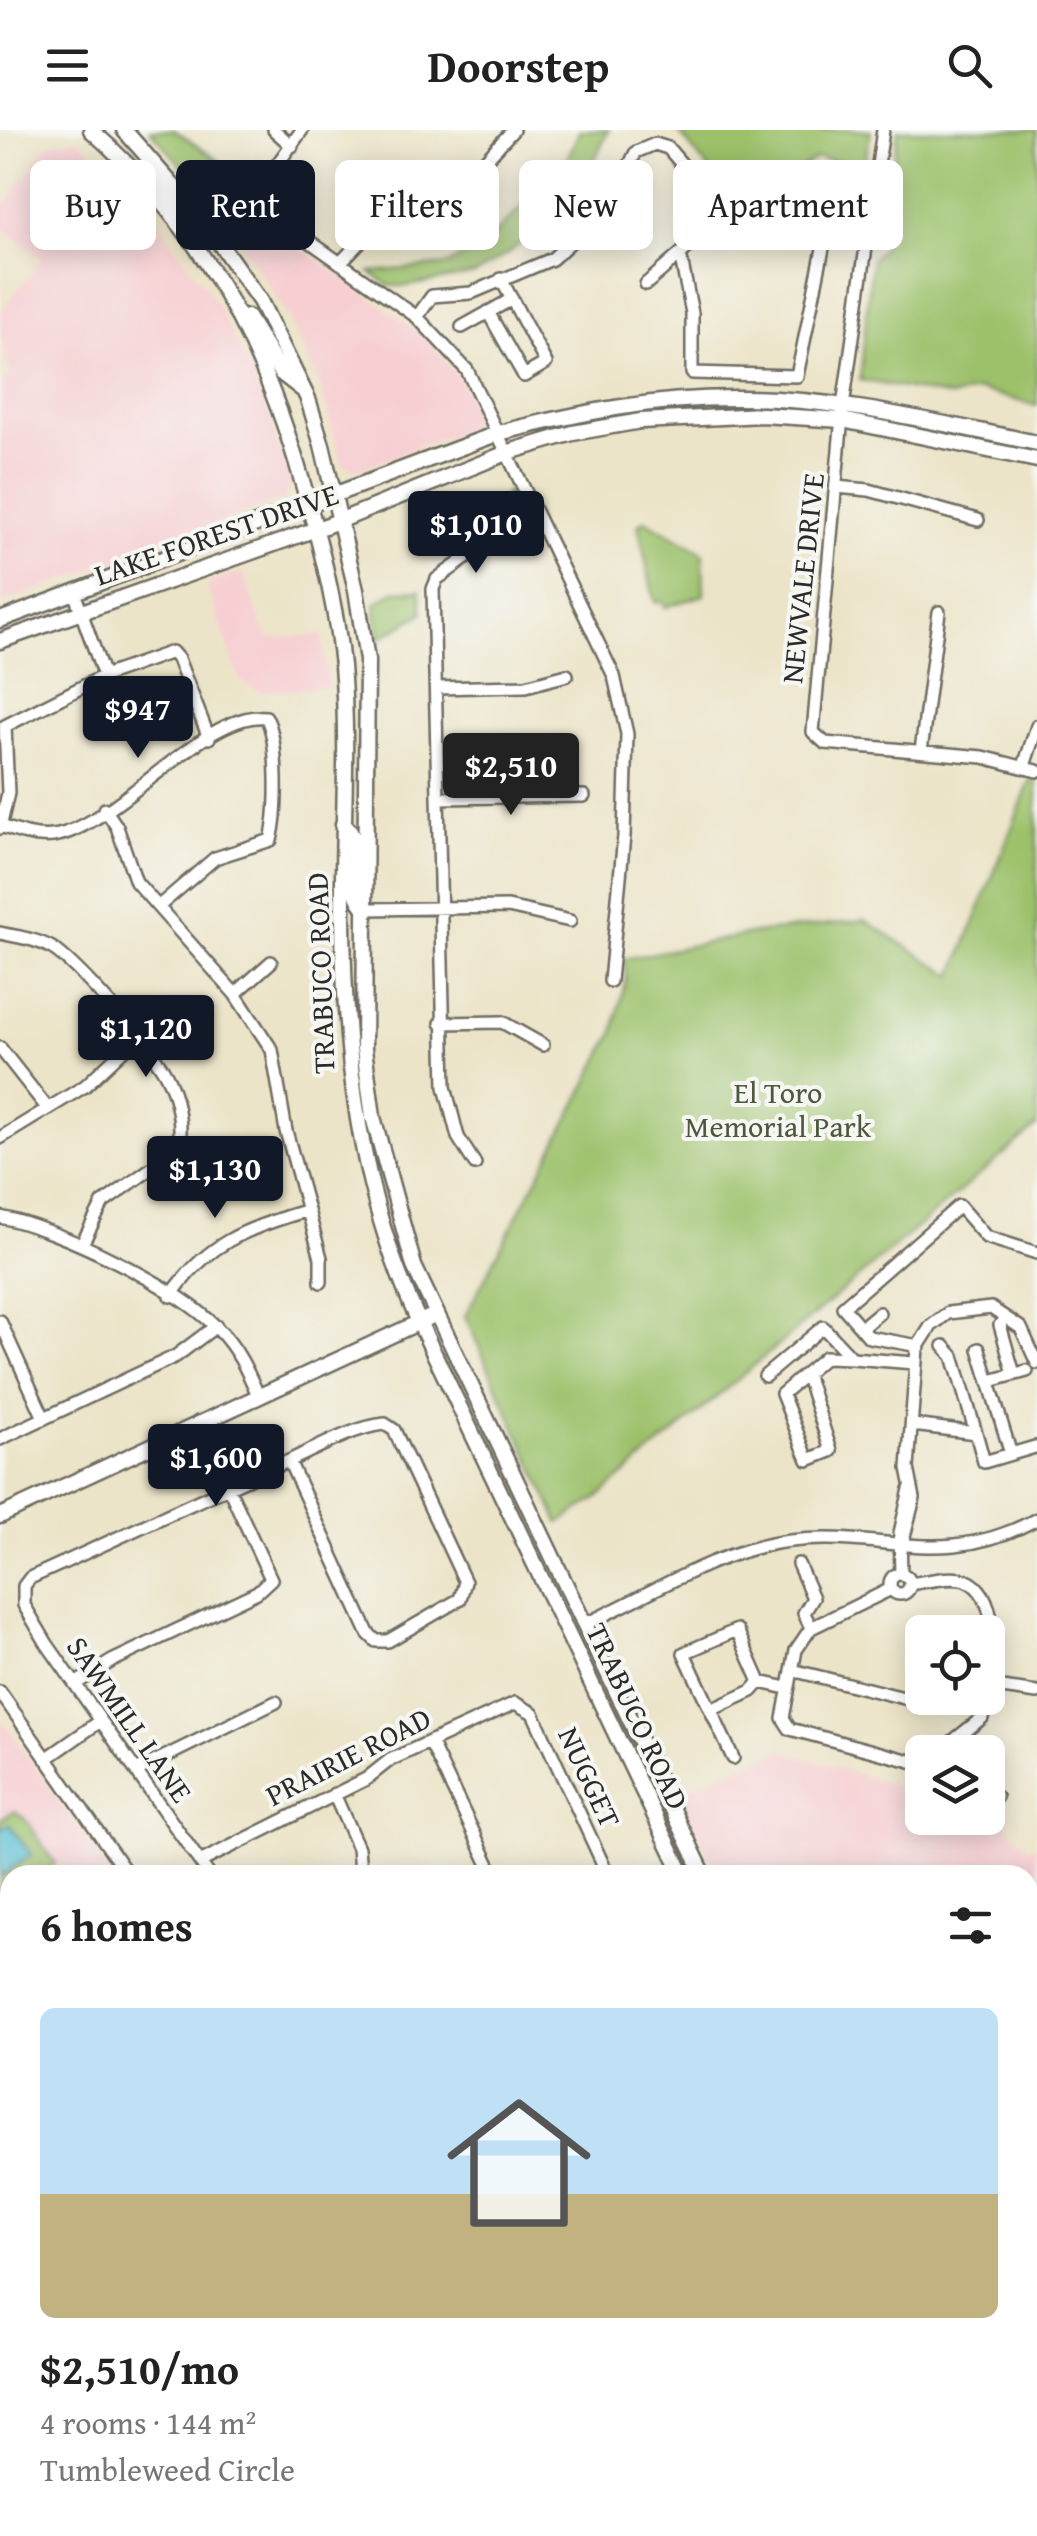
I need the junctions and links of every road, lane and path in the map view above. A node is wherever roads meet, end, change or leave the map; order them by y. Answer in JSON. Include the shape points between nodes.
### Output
{"nodes":[{"id":1,"x":90,"y":130,"type":"edge"},
{"id":2,"x":124,"y":130,"type":"edge"},
{"id":3,"x":274,"y":130,"type":"edge"},
{"id":4,"x":302,"y":130,"type":"edge"},
{"id":5,"x":513,"y":130,"type":"edge"},
{"id":6,"x":883,"y":130,"type":"edge"},
{"id":7,"x":292,"y":146,"type":"junction"},
{"id":8,"x":123,"y":160,"type":"edge"},
{"id":9,"x":281,"y":160,"type":"edge"},
{"id":10,"x":678,"y":160,"type":"edge"},
{"id":11,"x":878,"y":160,"type":"edge"},
{"id":12,"x":156,"y":180,"type":"edge"},
{"id":13,"x":176,"y":189,"type":"edge"},
{"id":14,"x":156,"y":196,"type":"edge"},
{"id":15,"x":176,"y":202,"type":"edge"},
{"id":16,"x":315,"y":245,"type":"edge"},
{"id":17,"x":226,"y":250,"type":"edge"},
{"id":18,"x":684,"y":250,"type":"edge"},
{"id":19,"x":823,"y":250,"type":"edge"},
{"id":20,"x":863,"y":250,"type":"edge"},
{"id":21,"x":680,"y":254,"type":"junction"},
{"id":22,"x":204,"y":255,"type":"junction"},
{"id":23,"x":340,"y":263,"type":"junction"},
{"id":24,"x":501,"y":279,"type":"junction"},
{"id":25,"x":646,"y":284,"type":"dead end"},
{"id":26,"x":512,"y":299,"type":"junction"},
{"id":27,"x":260,"y":300,"type":"junction"},
{"id":28,"x":239,"y":311,"type":"junction"},
{"id":29,"x":488,"y":312,"type":"junction"},
{"id":30,"x":417,"y":317,"type":"junction"},
{"id":31,"x":462,"y":327,"type":"dead end"},
{"id":32,"x":304,"y":390,"type":"junction"},
{"id":33,"x":842,"y":413,"type":"junction"},
{"id":34,"x":499,"y":432,"type":"junction"},
{"id":35,"x":1037,"y":443,"type":"edge"},
{"id":36,"x":509,"y":452,"type":"junction"},
{"id":37,"x":1037,"y":460,"type":"edge"},
{"id":38,"x":836,"y":487,"type":"junction"},
{"id":39,"x":332,"y":494,"type":"junction"},
{"id":40,"x":309,"y":502,"type":"junction"},
{"id":41,"x":978,"y":520,"type":"dead end"},
{"id":42,"x":338,"y":521,"type":"junction"},
{"id":43,"x":316,"y":528,"type":"junction"},
{"id":44,"x":487,"y":543,"type":"dead end"},
{"id":45,"x":74,"y":592,"type":"junction"},
{"id":46,"x":81,"y":610,"type":"junction"},
{"id":47,"x":938,"y":612,"type":"dead end"},
{"id":48,"x":0,"y":620,"type":"edge"},
{"id":49,"x":0,"y":641,"type":"edge"},
{"id":50,"x":567,"y":675,"type":"dead end"},
{"id":51,"x":104,"y":676,"type":"junction"},
{"id":52,"x":436,"y":688,"type":"junction"},
{"id":53,"x":1037,"y":726,"type":"edge"},
{"id":54,"x":209,"y":738,"type":"junction"},
{"id":55,"x":921,"y":752,"type":"junction"},
{"id":56,"x":1024,"y":766,"type":"junction"},
{"id":57,"x":1037,"y":771,"type":"edge"},
{"id":58,"x":584,"y":796,"type":"dead end"},
{"id":59,"x":438,"y":798,"type":"junction"},
{"id":60,"x":105,"y":809,"type":"junction"},
{"id":61,"x":343,"y":824,"type":"junction"},
{"id":62,"x":0,"y":828,"type":"edge"},
{"id":63,"x":158,"y":907,"type":"junction"},
{"id":64,"x":438,"y":908,"type":"junction"},
{"id":65,"x":367,"y":909,"type":"junction"},
{"id":66,"x":570,"y":921,"type":"dead end"},
{"id":67,"x":0,"y":933,"type":"edge"},
{"id":68,"x":271,"y":962,"type":"dead end"},
{"id":69,"x":610,"y":981,"type":"dead end"},
{"id":70,"x":235,"y":994,"type":"junction"},
{"id":71,"x":441,"y":1023,"type":"junction"},
{"id":72,"x":136,"y":1038,"type":"junction"},
{"id":73,"x":544,"y":1045,"type":"dead end"},
{"id":74,"x":0,"y":1048,"type":"edge"},
{"id":75,"x":48,"y":1108,"type":"junction"},
{"id":76,"x":0,"y":1138,"type":"edge"},
{"id":77,"x":475,"y":1164,"type":"dead end"},
{"id":78,"x":305,"y":1211,"type":"junction"},
{"id":79,"x":0,"y":1217,"type":"edge"},
{"id":80,"x":82,"y":1244,"type":"junction"},
{"id":81,"x":1037,"y":1253,"type":"edge"},
{"id":82,"x":322,"y":1282,"type":"dead end"},
{"id":83,"x":171,"y":1296,"type":"junction"},
{"id":84,"x":879,"y":1313,"type":"dead end"},
{"id":85,"x":437,"y":1314,"type":"junction"},
{"id":86,"x":0,"y":1321,"type":"edge"},
{"id":87,"x":419,"y":1322,"type":"junction"},
{"id":88,"x":1000,"y":1325,"type":"dead end"},
{"id":89,"x":216,"y":1326,"type":"junction"},
{"id":90,"x":861,"y":1328,"type":"junction"},
{"id":91,"x":918,"y":1346,"type":"junction"},
{"id":92,"x":944,"y":1346,"type":"dead end"},
{"id":93,"x":979,"y":1349,"type":"dead end"},
{"id":94,"x":852,"y":1358,"type":"junction"},
{"id":95,"x":914,"y":1363,"type":"junction"},
{"id":96,"x":1026,"y":1369,"type":"edge"},
{"id":97,"x":806,"y":1374,"type":"junction"},
{"id":98,"x":765,"y":1376,"type":"dead end"},
{"id":99,"x":990,"y":1381,"type":"junction"},
{"id":100,"x":258,"y":1395,"type":"junction"},
{"id":101,"x":44,"y":1418,"type":"junction"},
{"id":102,"x":198,"y":1422,"type":"junction"},
{"id":103,"x":468,"y":1424,"type":"junction"},
{"id":104,"x":913,"y":1425,"type":"junction"},
{"id":105,"x":976,"y":1433,"type":"junction"},
{"id":106,"x":0,"y":1439,"type":"edge"},
{"id":107,"x":1035,"y":1447,"type":"edge"},
{"id":108,"x":1012,"y":1454,"type":"junction"},
{"id":109,"x":289,"y":1460,"type":"junction"},
{"id":110,"x":515,"y":1476,"type":"junction"},
{"id":111,"x":229,"y":1486,"type":"junction"},
{"id":112,"x":0,"y":1516,"type":"edge"},
{"id":113,"x":1036,"y":1525,"type":"edge"},
{"id":114,"x":902,"y":1548,"type":"junction"},
{"id":115,"x":534,"y":1561,"type":"junction"},
{"id":116,"x":798,"y":1564,"type":"dead end"},
{"id":117,"x":906,"y":1579,"type":"junction"},
{"id":118,"x":989,"y":1615,"type":"edge"},
{"id":119,"x":585,"y":1624,"type":"junction"},
{"id":120,"x":811,"y":1628,"type":"junction"},
{"id":121,"x":792,"y":1670,"type":"junction"},
{"id":122,"x":760,"y":1682,"type":"junction"},
{"id":123,"x":592,"y":1683,"type":"junction"},
{"id":124,"x":75,"y":1684,"type":"junction"},
{"id":125,"x":787,"y":1688,"type":"junction"},
{"id":126,"x":1005,"y":1688,"type":"edge"},
{"id":127,"x":0,"y":1692,"type":"edge"},
{"id":128,"x":1037,"y":1693,"type":"edge"},
{"id":129,"x":905,"y":1698,"type":"edge"},
{"id":130,"x":276,"y":1702,"type":"dead end"},
{"id":131,"x":522,"y":1703,"type":"joint"},
{"id":132,"x":711,"y":1710,"type":"junction"},
{"id":133,"x":983,"y":1715,"type":"edge"},
{"id":134,"x":99,"y":1722,"type":"junction"},
{"id":135,"x":960,"y":1735,"type":"edge"},
{"id":136,"x":430,"y":1742,"type":"junction"},
{"id":137,"x":734,"y":1758,"type":"dead end"},
{"id":138,"x":46,"y":1759,"type":"junction"},
{"id":139,"x":905,"y":1759,"type":"edge"},
{"id":140,"x":136,"y":1771,"type":"junction"},
{"id":141,"x":642,"y":1790,"type":"junction"},
{"id":142,"x":334,"y":1794,"type":"junction"},
{"id":143,"x":200,"y":1862,"type":"junction"},
{"id":144,"x":121,"y":1865,"type":"edge"},
{"id":145,"x":202,"y":1865,"type":"edge"},
{"id":146,"x":360,"y":1865,"type":"edge"},
{"id":147,"x":489,"y":1865,"type":"edge"},
{"id":148,"x":603,"y":1865,"type":"edge"},
{"id":149,"x":678,"y":1865,"type":"edge"},
{"id":150,"x":688,"y":1865,"type":"edge"},
{"id":151,"x":699,"y":1865,"type":"edge"}],
"edges":[{"from":1,"to":8,"type":"main road","name":"TRABUCO ROAD"},
{"from":2,"to":13,"type":"main road","name":"TRABUCO ROAD"},
{"from":3,"to":7,"type":"street"},
{"from":4,"to":7,"type":"street"},
{"from":5,"to":23,"type":"street","via":[[457,191],[375,226]]},
{"from":6,"to":11,"type":"street","name":"NEWVALE DRIVE"},
{"from":7,"to":9,"type":"street"},
{"from":10,"to":24,"type":"street","via":[[656,144],[636,152],[608,207],[552,259]]},
{"from":12,"to":15,"type":"main road"},
{"from":14,"to":22,"type":"main road","name":"TRABUCO ROAD"},
{"from":16,"to":23,"type":"street"},
{"from":17,"to":27,"type":"main road","name":"TRABUCO ROAD"},
{"from":18,"to":21,"type":"street"},
{"from":19,"to":21,"type":"street","via":[[798,376],[692,373],[692,312]]},
{"from":20,"to":33,"type":"street","name":"NEWVALE DRIVE"},
{"from":21,"to":25,"type":"street"},
{"from":22,"to":27,"type":"main road","via":[[242,302]]},
{"from":22,"to":28,"type":"main road","name":"TRABUCO ROAD"},
{"from":23,"to":30,"type":"street"},
{"from":24,"to":26,"type":"street"},
{"from":24,"to":30,"type":"street","via":[[471,293],[432,296]]},
{"from":26,"to":29,"type":"street"},
{"from":26,"to":29,"type":"street","via":[[546,363],[524,376]]},
{"from":27,"to":32,"type":"main road","name":"TRABUCO ROAD"},
{"from":28,"to":32,"type":"main road","via":[[258,330],[281,373]]},
{"from":28,"to":40,"type":"main road","name":"TRABUCO ROAD","via":[[284,414]]},
{"from":29,"to":31,"type":"street"},
{"from":30,"to":34,"type":"street","via":[[467,370]]},
{"from":32,"to":39,"type":"main road","name":"TRABUCO ROAD"},
{"from":33,"to":34,"type":"main road","name":"LAKE FOREST DRIVE","via":[[764,398],[663,400]]},
{"from":33,"to":35,"type":"main road","name":"LAKE FOREST DRIVE"},
{"from":33,"to":36,"type":"main road","name":"LAKE FOREST DRIVE","via":[[640,421]]},
{"from":33,"to":37,"type":"main road","name":"LAKE FOREST DRIVE"},
{"from":33,"to":38,"type":"street","name":"NEWVALE DRIVE"},
{"from":34,"to":36,"type":"street"},
{"from":34,"to":39,"type":"main road","name":"LAKE FOREST DRIVE"},
{"from":36,"to":42,"type":"main road","name":"LAKE FOREST DRIVE"},
{"from":36,"to":69,"type":"street","via":[[614,676],[627,734]]},
{"from":38,"to":41,"type":"street"},
{"from":38,"to":55,"type":"street","name":"NEWVALE DRIVE","via":[[812,723],[817,740]]},
{"from":39,"to":40,"type":"main road","name":"LAKE FOREST DRIVE"},
{"from":39,"to":42,"type":"main road","name":"TRABUCO ROAD"},
{"from":40,"to":43,"type":"main road","name":"TRABUCO ROAD"},
{"from":40,"to":45,"type":"main road","name":"LAKE FOREST DRIVE"},
{"from":42,"to":43,"type":"main road","name":"LAKE FOREST DRIVE"},
{"from":42,"to":65,"type":"main road","name":"TRABUCO ROAD","via":[[367,660]]},
{"from":43,"to":46,"type":"main road","name":"LAKE FOREST DRIVE"},
{"from":43,"to":61,"type":"main road","name":"TRABUCO ROAD","via":[[342,666]]},
{"from":44,"to":52,"type":"street","via":[[437,579]]},
{"from":45,"to":46,"type":"street"},
{"from":45,"to":48,"type":"main road","name":"LAKE FOREST DRIVE"},
{"from":46,"to":49,"type":"main road","name":"LAKE FOREST DRIVE"},
{"from":46,"to":51,"type":"street"},
{"from":47,"to":55,"type":"street"},
{"from":50,"to":52,"type":"street","via":[[526,686]]},
{"from":51,"to":54,"type":"street","via":[[172,652]]},
{"from":51,"to":62,"type":"street","via":[[5,726],[8,793]]},
{"from":52,"to":59,"type":"street"},
{"from":53,"to":56,"type":"street"},
{"from":54,"to":60,"type":"street"},
{"from":54,"to":63,"type":"street","via":[[248,718],[266,717],[275,784],[271,840],[215,858]]},
{"from":55,"to":56,"type":"street"},
{"from":56,"to":57,"type":"street"},
{"from":58,"to":59,"type":"street"},
{"from":59,"to":64,"type":"street"},
{"from":60,"to":62,"type":"street","via":[[50,836]]},
{"from":60,"to":63,"type":"street","via":[[130,871]]},
{"from":61,"to":65,"type":"main road","via":[[354,838],[355,894]]},
{"from":61,"to":87,"type":"main road","name":"TRABUCO ROAD","via":[[346,1020],[356,1127],[397,1276]]},
{"from":63,"to":70,"type":"street"},
{"from":64,"to":65,"type":"street"},
{"from":64,"to":66,"type":"street","via":[[508,908]]},
{"from":64,"to":71,"type":"street"},
{"from":65,"to":85,"type":"main road","name":"TRABUCO ROAD","via":[[364,1049],[373,1117],[414,1266]]},
{"from":67,"to":72,"type":"street","via":[[56,951]]},
{"from":68,"to":70,"type":"street"},
{"from":70,"to":78,"type":"street","via":[[272,1050]]},
{"from":71,"to":73,"type":"street","via":[[502,1022]]},
{"from":71,"to":77,"type":"street","via":[[445,1087],[458,1137]]},
{"from":72,"to":75,"type":"street","via":[[85,1086]]},
{"from":72,"to":80,"type":"street","via":[[169,1080],[180,1144],[103,1203]]},
{"from":74,"to":75,"type":"street"},
{"from":75,"to":76,"type":"street"},
{"from":78,"to":82,"type":"street"},
{"from":78,"to":83,"type":"street","via":[[224,1240],[201,1257]]},
{"from":79,"to":80,"type":"street"},
{"from":80,"to":83,"type":"street"},
{"from":81,"to":90,"type":"street","via":[[986,1237],[960,1206],[843,1308]]},
{"from":83,"to":89,"type":"street"},
{"from":84,"to":90,"type":"street"},
{"from":85,"to":87,"type":"main road"},
{"from":85,"to":110,"type":"main road","name":"TRABUCO ROAD"},
{"from":86,"to":101,"type":"street"},
{"from":87,"to":100,"type":"main road"},
{"from":87,"to":103,"type":"main road","name":"TRABUCO ROAD"},
{"from":88,"to":96,"type":"street"},
{"from":89,"to":100,"type":"street"},
{"from":89,"to":101,"type":"street","via":[[176,1356]]},
{"from":90,"to":91,"type":"street","via":[[870,1337]]},
{"from":91,"to":95,"type":"street"},
{"from":91,"to":96,"type":"street","via":[[948,1313],[992,1308],[1022,1328]]},
{"from":92,"to":105,"type":"street"},
{"from":93,"to":99,"type":"street"},
{"from":94,"to":95,"type":"street"},
{"from":94,"to":97,"type":"street","via":[[826,1357]]},
{"from":94,"to":98,"type":"street","via":[[824,1327]]},
{"from":95,"to":104,"type":"street"},
{"from":96,"to":99,"type":"street"},
{"from":97,"to":97,"type":"street","via":[[832,1451],[808,1460],[782,1394]]},
{"from":99,"to":108,"type":"street"},
{"from":100,"to":102,"type":"main road"},
{"from":101,"to":106,"type":"street"},
{"from":102,"to":111,"type":"street"},
{"from":102,"to":112,"type":"main road"},
{"from":103,"to":110,"type":"main road","via":[[482,1431],[501,1466]]},
{"from":103,"to":115,"type":"main road","name":"TRABUCO ROAD"},
{"from":104,"to":105,"type":"street"},
{"from":104,"to":114,"type":"street"},
{"from":105,"to":108,"type":"street","via":[[984,1462]]},
{"from":107,"to":108,"type":"street"},
{"from":109,"to":109,"type":"street","via":[[376,1640],[388,1641],[460,1599],[465,1582],[394,1430],[375,1425]]},
{"from":109,"to":111,"type":"street"},
{"from":110,"to":119,"type":"main road","name":"TRABUCO ROAD"},
{"from":111,"to":124,"type":"street","via":[[271,1579]]},
{"from":111,"to":124,"type":"street","name":"SAWMILL LANE","via":[[30,1578],[24,1605]]},
{"from":113,"to":114,"type":"street","via":[[968,1546]]},
{"from":114,"to":117,"type":"street"},
{"from":114,"to":119,"type":"street","via":[[776,1543],[736,1554]]},
{"from":115,"to":119,"type":"main road","via":[[546,1566],[570,1611]]},
{"from":115,"to":123,"type":"main road","name":"TRABUCO ROAD"},
{"from":116,"to":120,"type":"street","via":[[813,1598],[804,1613]]},
{"from":117,"to":118,"type":"street","via":[[960,1579],[974,1588]]},
{"from":117,"to":120,"type":"street","via":[[905,1593],[891,1590]]},
{"from":119,"to":123,"type":"main road"},
{"from":119,"to":151,"type":"main road","name":"TRABUCO ROAD"},
{"from":120,"to":121,"type":"street","via":[[800,1640]]},
{"from":121,"to":125,"type":"street"},
{"from":121,"to":129,"type":"street"},
{"from":122,"to":125,"type":"street"},
{"from":122,"to":132,"type":"street"},
{"from":122,"to":132,"type":"street","via":[[736,1630],[684,1653]]},
{"from":123,"to":141,"type":"main road","name":"TRABUCO ROAD"},
{"from":124,"to":134,"type":"street","name":"SAWMILL LANE"},
{"from":125,"to":139,"type":"street","via":[[782,1709],[790,1729]]},
{"from":126,"to":128,"type":"street"},
{"from":127,"to":138,"type":"street"},
{"from":130,"to":140,"type":"street"},
{"from":131,"to":136,"type":"street","name":"PRAIRIE ROAD"},
{"from":131,"to":148,"type":"street","name":"NUGGET","via":[[533,1713]]},
{"from":132,"to":137,"type":"street"},
{"from":133,"to":135,"type":"street"},
{"from":134,"to":138,"type":"street"},
{"from":134,"to":140,"type":"street","name":"SAWMILL LANE"},
{"from":136,"to":142,"type":"street","name":"PRAIRIE ROAD"},
{"from":136,"to":147,"type":"street"},
{"from":138,"to":144,"type":"street"},
{"from":140,"to":143,"type":"street","name":"SAWMILL LANE"},
{"from":141,"to":149,"type":"main road","name":"TRABUCO ROAD"},
{"from":141,"to":150,"type":"main road","via":[[655,1797]]},
{"from":142,"to":143,"type":"street","name":"PRAIRIE ROAD"},
{"from":142,"to":146,"type":"street"},
{"from":143,"to":145,"type":"street","name":"SAWMILL LANE"}]}
